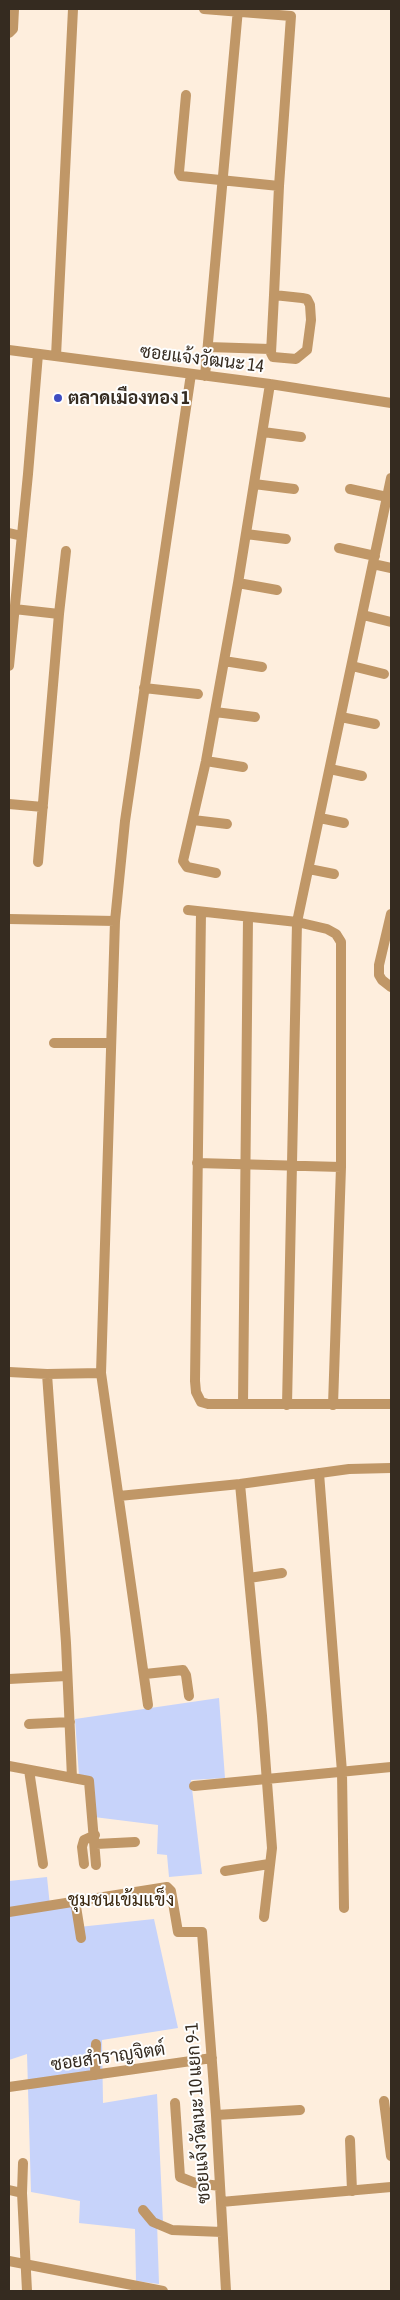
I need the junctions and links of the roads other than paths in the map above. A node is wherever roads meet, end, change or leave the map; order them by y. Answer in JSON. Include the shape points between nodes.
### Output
{"nodes":[{"id":1,"x":14,"y":9,"type":"edge"},
{"id":2,"x":73,"y":9,"type":"edge"},
{"id":3,"x":204,"y":9,"type":"edge"},
{"id":4,"x":238,"y":10,"type":"edge"},
{"id":5,"x":292,"y":12,"type":"edge"},
{"id":6,"x":9,"y":33,"type":"edge"},
{"id":7,"x":186,"y":95,"type":"dead end"},
{"id":8,"x":222,"y":180,"type":"junction"},
{"id":9,"x":278,"y":186,"type":"junction"},
{"id":10,"x":274,"y":295,"type":"junction"},
{"id":11,"x":208,"y":347,"type":"junction"},
{"id":12,"x":270,"y":349,"type":"junction"},
{"id":13,"x":9,"y":350,"type":"edge"},
{"id":14,"x":38,"y":354,"type":"junction"},
{"id":15,"x":56,"y":356,"type":"junction"},
{"id":16,"x":191,"y":374,"type":"junction"},
{"id":17,"x":205,"y":376,"type":"junction"},
{"id":18,"x":270,"y":384,"type":"junction"},
{"id":19,"x":391,"y":403,"type":"edge"},
{"id":20,"x":263,"y":432,"type":"junction"},
{"id":21,"x":302,"y":437,"type":"dead end"},
{"id":22,"x":391,"y":478,"type":"edge"},
{"id":23,"x":254,"y":484,"type":"junction"},
{"id":24,"x":294,"y":489,"type":"dead end"},
{"id":25,"x":350,"y":489,"type":"dead end"},
{"id":26,"x":387,"y":496,"type":"junction"},
{"id":27,"x":388,"y":514,"type":"edge"},
{"id":28,"x":9,"y":533,"type":"edge"},
{"id":29,"x":246,"y":534,"type":"junction"},
{"id":30,"x":22,"y":536,"type":"junction"},
{"id":31,"x":286,"y":539,"type":"dead end"},
{"id":32,"x":339,"y":548,"type":"dead end"},
{"id":33,"x":66,"y":552,"type":"dead end"},
{"id":34,"x":374,"y":560,"type":"junction"},
{"id":35,"x":391,"y":568,"type":"edge"},
{"id":36,"x":238,"y":583,"type":"junction"},
{"id":37,"x":277,"y":590,"type":"dead end"},
{"id":38,"x":14,"y":609,"type":"junction"},
{"id":39,"x":59,"y":614,"type":"junction"},
{"id":40,"x":362,"y":615,"type":"junction"},
{"id":41,"x":391,"y":622,"type":"edge"},
{"id":42,"x":224,"y":661,"type":"junction"},
{"id":43,"x":9,"y":665,"type":"edge"},
{"id":44,"x":352,"y":666,"type":"junction"},
{"id":45,"x":262,"y":667,"type":"dead end"},
{"id":46,"x":384,"y":674,"type":"dead end"},
{"id":47,"x":144,"y":688,"type":"junction"},
{"id":48,"x":198,"y":694,"type":"dead end"},
{"id":49,"x":215,"y":712,"type":"junction"},
{"id":50,"x":341,"y":717,"type":"junction"},
{"id":51,"x":255,"y":718,"type":"dead end"},
{"id":52,"x":375,"y":724,"type":"dead end"},
{"id":53,"x":206,"y":761,"type":"junction"},
{"id":54,"x":243,"y":767,"type":"dead end"},
{"id":55,"x":330,"y":769,"type":"junction"},
{"id":56,"x":362,"y":776,"type":"dead end"},
{"id":57,"x":9,"y":804,"type":"edge"},
{"id":58,"x":44,"y":807,"type":"junction"},
{"id":59,"x":320,"y":818,"type":"junction"},
{"id":60,"x":193,"y":820,"type":"junction"},
{"id":61,"x":344,"y":823,"type":"dead end"},
{"id":62,"x":228,"y":824,"type":"dead end"},
{"id":63,"x":38,"y":862,"type":"dead end"},
{"id":64,"x":309,"y":869,"type":"junction"},
{"id":65,"x":216,"y":872,"type":"dead end"},
{"id":66,"x":334,"y":874,"type":"dead end"},
{"id":67,"x":188,"y":910,"type":"dead end"},
{"id":68,"x":201,"y":912,"type":"junction"},
{"id":69,"x":391,"y":914,"type":"edge"},
{"id":70,"x":248,"y":917,"type":"junction"},
{"id":71,"x":9,"y":919,"type":"edge"},
{"id":72,"x":115,"y":921,"type":"junction"},
{"id":73,"x":297,"y":922,"type":"junction"},
{"id":74,"x":391,"y":986,"type":"edge"},
{"id":75,"x":54,"y":1043,"type":"dead end"},
{"id":76,"x":111,"y":1043,"type":"junction"},
{"id":77,"x":197,"y":1162,"type":"junction"},
{"id":78,"x":244,"y":1164,"type":"junction"},
{"id":79,"x":291,"y":1166,"type":"junction"},
{"id":80,"x":340,"y":1167,"type":"junction"},
{"id":81,"x":9,"y":1372,"type":"edge"},
{"id":82,"x":101,"y":1373,"type":"junction"},
{"id":83,"x":47,"y":1374,"type":"junction"},
{"id":84,"x":243,"y":1404,"type":"junction"},
{"id":85,"x":287,"y":1404,"type":"junction"},
{"id":86,"x":391,"y":1404,"type":"edge"},
{"id":87,"x":333,"y":1406,"type":"junction"},
{"id":88,"x":391,"y":1468,"type":"edge"},
{"id":89,"x":319,"y":1473,"type":"junction"},
{"id":90,"x":240,"y":1484,"type":"junction"},
{"id":91,"x":119,"y":1496,"type":"junction"},
{"id":92,"x":282,"y":1573,"type":"dead end"},
{"id":93,"x":249,"y":1578,"type":"junction"},
{"id":94,"x":145,"y":1674,"type":"junction"},
{"id":95,"x":66,"y":1676,"type":"junction"},
{"id":96,"x":9,"y":1679,"type":"edge"},
{"id":97,"x":189,"y":1696,"type":"dead end"},
{"id":98,"x":148,"y":1705,"type":"dead end"},
{"id":99,"x":70,"y":1722,"type":"junction"},
{"id":100,"x":29,"y":1724,"type":"dead end"},
{"id":101,"x":9,"y":1766,"type":"edge"},
{"id":102,"x":391,"y":1768,"type":"edge"},
{"id":103,"x":30,"y":1770,"type":"junction"},
{"id":104,"x":342,"y":1772,"type":"junction"},
{"id":105,"x":72,"y":1778,"type":"junction"},
{"id":106,"x":267,"y":1779,"type":"junction"},
{"id":107,"x":194,"y":1786,"type":"dead end"},
{"id":108,"x":95,"y":1840,"type":"junction"},
{"id":109,"x":135,"y":1842,"type":"dead end"},
{"id":110,"x":44,"y":1864,"type":"dead end"},
{"id":111,"x":84,"y":1864,"type":"dead end"},
{"id":112,"x":268,"y":1864,"type":"junction"},
{"id":113,"x":96,"y":1865,"type":"dead end"},
{"id":114,"x":225,"y":1871,"type":"dead end"},
{"id":115,"x":75,"y":1900,"type":"junction"},
{"id":116,"x":344,"y":1908,"type":"dead end"},
{"id":117,"x":9,"y":1912,"type":"edge"},
{"id":118,"x":264,"y":1917,"type":"dead end"},
{"id":119,"x":81,"y":1938,"type":"dead end"},
{"id":120,"x":96,"y":2044,"type":"dead end"},
{"id":121,"x":212,"y":2058,"type":"junction"},
{"id":122,"x":95,"y":2075,"type":"junction"},
{"id":123,"x":9,"y":2087,"type":"edge"},
{"id":124,"x":384,"y":2101,"type":"dead end"},
{"id":125,"x":175,"y":2103,"type":"dead end"},
{"id":126,"x":300,"y":2110,"type":"dead end"},
{"id":127,"x":216,"y":2115,"type":"junction"},
{"id":128,"x":350,"y":2140,"type":"dead end"},
{"id":129,"x":391,"y":2156,"type":"edge"},
{"id":130,"x":23,"y":2163,"type":"dead end"},
{"id":131,"x":220,"y":2186,"type":"junction"},
{"id":132,"x":391,"y":2187,"type":"edge"},
{"id":133,"x":9,"y":2190,"type":"edge"},
{"id":134,"x":352,"y":2191,"type":"junction"},
{"id":135,"x":22,"y":2193,"type":"junction"},
{"id":136,"x":221,"y":2202,"type":"junction"},
{"id":137,"x":143,"y":2210,"type":"dead end"},
{"id":138,"x":222,"y":2232,"type":"junction"},
{"id":139,"x":9,"y":2261,"type":"edge"},
{"id":140,"x":27,"y":2265,"type":"junction"},
{"id":141,"x":150,"y":2290,"type":"edge"},
{"id":142,"x":27,"y":2291,"type":"edge"},
{"id":143,"x":163,"y":2291,"type":"edge"},
{"id":144,"x":226,"y":2291,"type":"edge"}],
"edges":[{"from":1,"to":6,"type":"street","via":[[13,29]]},
{"from":2,"to":15,"type":"street"},
{"from":3,"to":4,"type":"street"},
{"from":4,"to":5,"type":"street"},
{"from":4,"to":8,"type":"street"},
{"from":5,"to":9,"type":"street"},
{"from":7,"to":8,"type":"street","via":[[179,175]]},
{"from":8,"to":9,"type":"street"},
{"from":8,"to":11,"type":"street"},
{"from":9,"to":10,"type":"street","via":[[280,203]]},
{"from":10,"to":12,"type":"street"},
{"from":10,"to":12,"type":"street","via":[[307,299],[311,320],[308,350],[301,358],[273,357]]},
{"from":11,"to":12,"type":"street"},
{"from":11,"to":17,"type":"street"},
{"from":13,"to":14,"type":"street","name":"ซอยแจ้งวัฒนะ 14"},
{"from":14,"to":15,"type":"street","name":"ซอยแจ้งวัฒนะ 14"},
{"from":14,"to":30,"type":"street"},
{"from":15,"to":16,"type":"street","name":"ซอยแจ้งวัฒนะ 14"},
{"from":16,"to":17,"type":"street","name":"ซอยแจ้งวัฒนะ 14"},
{"from":16,"to":47,"type":"street"},
{"from":17,"to":18,"type":"street","name":"ซอยแจ้งวัฒนะ 14"},
{"from":18,"to":19,"type":"street","name":"ซอยแจ้งวัฒนะ 14"},
{"from":18,"to":20,"type":"street"},
{"from":20,"to":21,"type":"street"},
{"from":20,"to":23,"type":"street"},
{"from":22,"to":26,"type":"street"},
{"from":23,"to":24,"type":"street"},
{"from":23,"to":29,"type":"street"},
{"from":25,"to":26,"type":"street"},
{"from":26,"to":27,"type":"street"},
{"from":27,"to":34,"type":"street"},
{"from":28,"to":30,"type":"street"},
{"from":29,"to":31,"type":"street"},
{"from":29,"to":36,"type":"street"},
{"from":30,"to":38,"type":"street"},
{"from":32,"to":34,"type":"street"},
{"from":33,"to":39,"type":"street"},
{"from":34,"to":35,"type":"street"},
{"from":34,"to":40,"type":"street"},
{"from":36,"to":37,"type":"street"},
{"from":36,"to":42,"type":"street"},
{"from":38,"to":39,"type":"street"},
{"from":38,"to":43,"type":"street"},
{"from":39,"to":58,"type":"street"},
{"from":40,"to":41,"type":"street"},
{"from":40,"to":44,"type":"street"},
{"from":42,"to":45,"type":"street"},
{"from":42,"to":49,"type":"street"},
{"from":44,"to":46,"type":"street"},
{"from":44,"to":50,"type":"street"},
{"from":47,"to":48,"type":"street"},
{"from":47,"to":72,"type":"street","via":[[124,821]]},
{"from":49,"to":51,"type":"street"},
{"from":49,"to":53,"type":"street"},
{"from":50,"to":52,"type":"street"},
{"from":50,"to":55,"type":"street"},
{"from":53,"to":54,"type":"street"},
{"from":53,"to":60,"type":"street"},
{"from":55,"to":56,"type":"street"},
{"from":55,"to":59,"type":"street"},
{"from":57,"to":58,"type":"street"},
{"from":58,"to":63,"type":"street"},
{"from":59,"to":61,"type":"street"},
{"from":59,"to":64,"type":"street"},
{"from":60,"to":62,"type":"street"},
{"from":60,"to":65,"type":"street","via":[[184,864]]},
{"from":64,"to":66,"type":"street"},
{"from":64,"to":73,"type":"street"},
{"from":67,"to":68,"type":"street"},
{"from":68,"to":70,"type":"street"},
{"from":68,"to":77,"type":"street"},
{"from":69,"to":74,"type":"street","via":[[379,965],[379,975]]},
{"from":70,"to":73,"type":"street"},
{"from":70,"to":78,"type":"street"},
{"from":71,"to":72,"type":"street"},
{"from":72,"to":76,"type":"street"},
{"from":73,"to":79,"type":"street"},
{"from":73,"to":80,"type":"street","via":[[327,929],[341,942]]},
{"from":75,"to":76,"type":"street"},
{"from":76,"to":82,"type":"street"},
{"from":77,"to":78,"type":"street"},
{"from":77,"to":84,"type":"street","via":[[196,1392],[201,1402],[208,1404]]},
{"from":78,"to":79,"type":"street"},
{"from":78,"to":84,"type":"street"},
{"from":79,"to":80,"type":"street"},
{"from":79,"to":85,"type":"street"},
{"from":80,"to":87,"type":"street"},
{"from":81,"to":83,"type":"street"},
{"from":82,"to":83,"type":"street"},
{"from":82,"to":91,"type":"street"},
{"from":83,"to":95,"type":"street"},
{"from":84,"to":85,"type":"street"},
{"from":85,"to":87,"type":"street"},
{"from":86,"to":87,"type":"street"},
{"from":88,"to":89,"type":"street"},
{"from":89,"to":90,"type":"street"},
{"from":89,"to":104,"type":"street"},
{"from":90,"to":91,"type":"street"},
{"from":90,"to":93,"type":"street"},
{"from":91,"to":94,"type":"street"},
{"from":92,"to":93,"type":"street"},
{"from":93,"to":106,"type":"street"},
{"from":94,"to":97,"type":"street","via":[[183,1670]]},
{"from":94,"to":98,"type":"street"},
{"from":95,"to":96,"type":"street"},
{"from":95,"to":99,"type":"street"},
{"from":99,"to":100,"type":"street"},
{"from":99,"to":105,"type":"street"},
{"from":101,"to":103,"type":"street"},
{"from":102,"to":104,"type":"street"},
{"from":103,"to":105,"type":"street"},
{"from":103,"to":110,"type":"street"},
{"from":104,"to":106,"type":"street"},
{"from":104,"to":116,"type":"street"},
{"from":105,"to":108,"type":"street","via":[[85,1779],[91,1785]]},
{"from":106,"to":107,"type":"street"},
{"from":106,"to":112,"type":"street","via":[[272,1848]]},
{"from":108,"to":109,"type":"street"},
{"from":108,"to":111,"type":"street","via":[[84,1840]]},
{"from":108,"to":113,"type":"street"},
{"from":112,"to":114,"type":"street"},
{"from":112,"to":118,"type":"street"},
{"from":115,"to":117,"type":"street"},
{"from":115,"to":119,"type":"street"},
{"from":115,"to":121,"type":"street","name":"ซอยแจ้งวัฒนะ 10 แยก 9-1","via":[[167,1887],[178,1932],[202,1932]]},
{"from":120,"to":122,"type":"street"},
{"from":121,"to":122,"type":"street","name":"ซอยสำราญจิตต์"},
{"from":121,"to":127,"type":"street","name":"ซอยแจ้งวัฒนะ 10 แยก 9-1"},
{"from":122,"to":123,"type":"street","name":"ซอยสำราญจิตต์"},
{"from":124,"to":129,"type":"street"},
{"from":125,"to":131,"type":"street","via":[[180,2177],[184,2181]]},
{"from":126,"to":127,"type":"street"},
{"from":127,"to":131,"type":"street","name":"ซอยแจ้งวัฒนะ 10 แยก 9-1"},
{"from":128,"to":134,"type":"street"},
{"from":130,"to":135,"type":"street"},
{"from":131,"to":136,"type":"street","name":"ซอยแจ้งวัฒนะ 10 แยก 9-1"},
{"from":132,"to":134,"type":"street"},
{"from":133,"to":135,"type":"street"},
{"from":134,"to":136,"type":"street"},
{"from":135,"to":140,"type":"street"},
{"from":136,"to":138,"type":"street","name":"ซอยแจ้งวัฒนะ 10 แยก 9-1"},
{"from":137,"to":138,"type":"street","via":[[153,2222],[172,2230]]},
{"from":138,"to":144,"type":"street","name":"ซอยแจ้งวัฒนะ 10 แยก 9-1"},
{"from":139,"to":140,"type":"street"},
{"from":140,"to":141,"type":"street"},
{"from":140,"to":142,"type":"street"},
{"from":141,"to":143,"type":"street"}]}
